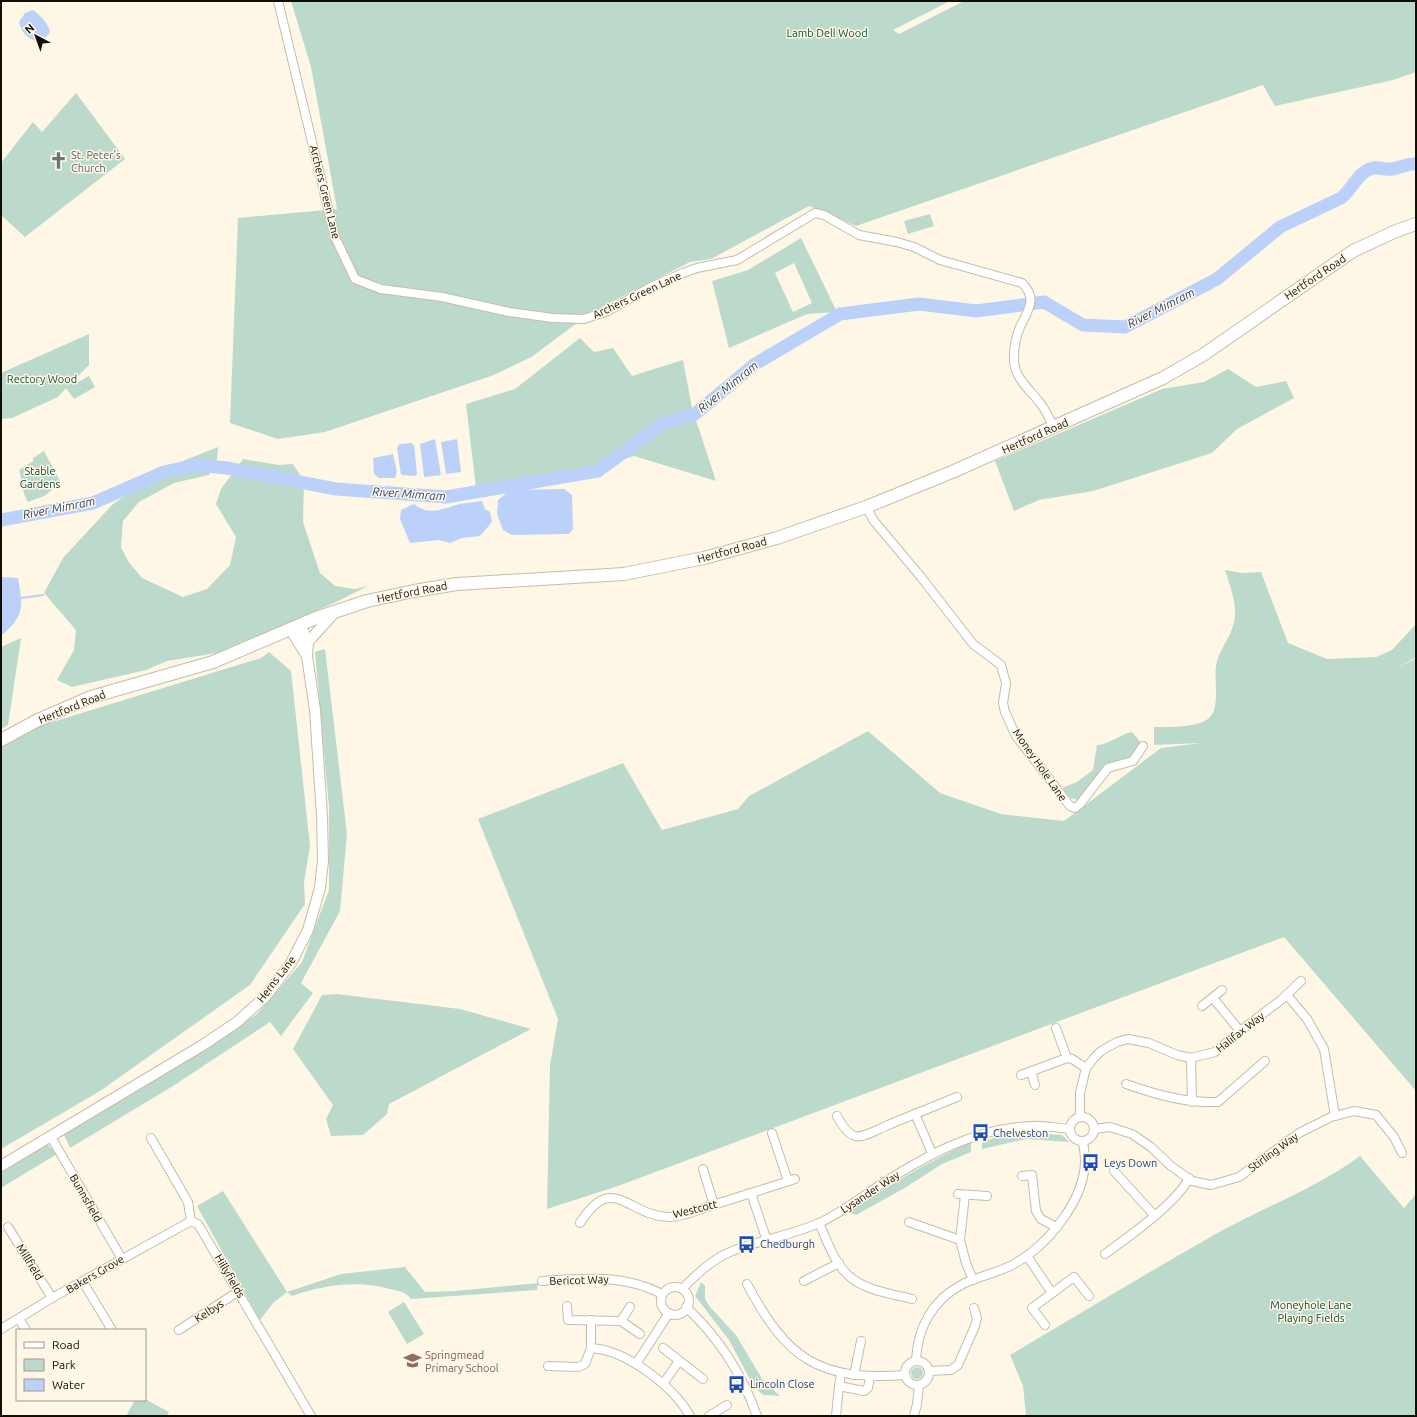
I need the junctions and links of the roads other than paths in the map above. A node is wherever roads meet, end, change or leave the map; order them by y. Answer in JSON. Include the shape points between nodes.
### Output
{"nodes":[{"id":1,"x":278,"y":1,"type":"edge"},
{"id":2,"x":1416,"y":224,"type":"edge"},
{"id":3,"x":1054,"y":427,"type":"junction"},
{"id":4,"x":866,"y":507,"type":"junction"},
{"id":5,"x":337,"y":610,"type":"junction"},
{"id":6,"x":295,"y":627,"type":"junction"},
{"id":7,"x":308,"y":642,"type":"junction"},
{"id":8,"x":308,"y":656,"type":"junction"},
{"id":9,"x":1,"y":740,"type":"edge"},
{"id":10,"x":1143,"y":746,"type":"dead end"},
{"id":11,"x":1301,"y":981,"type":"dead end"},
{"id":12,"x":1222,"y":990,"type":"dead end"},
{"id":13,"x":1287,"y":995,"type":"junction"},
{"id":14,"x":1213,"y":998,"type":"junction"},
{"id":15,"x":1202,"y":1006,"type":"dead end"},
{"id":16,"x":1056,"y":1028,"type":"dead end"},
{"id":17,"x":1240,"y":1031,"type":"junction"},
{"id":18,"x":1067,"y":1058,"type":"junction"},
{"id":19,"x":1191,"y":1058,"type":"junction"},
{"id":20,"x":1265,"y":1061,"type":"dead end"},
{"id":21,"x":1086,"y":1068,"type":"junction"},
{"id":22,"x":1031,"y":1071,"type":"junction"},
{"id":23,"x":1021,"y":1075,"type":"dead end"},
{"id":24,"x":1126,"y":1084,"type":"dead end"},
{"id":25,"x":1035,"y":1085,"type":"dead end"},
{"id":26,"x":957,"y":1097,"type":"dead end"},
{"id":27,"x":1192,"y":1102,"type":"junction"},
{"id":28,"x":915,"y":1114,"type":"junction"},
{"id":29,"x":837,"y":1116,"type":"dead end"},
{"id":30,"x":1335,"y":1116,"type":"junction"},
{"id":31,"x":1080,"y":1117,"type":"junction"},
{"id":32,"x":1070,"y":1129,"type":"junction"},
{"id":33,"x":1094,"y":1129,"type":"junction"},
{"id":34,"x":772,"y":1133,"type":"dead end"},
{"id":35,"x":51,"y":1137,"type":"junction"},
{"id":36,"x":151,"y":1138,"type":"dead end"},
{"id":37,"x":1083,"y":1141,"type":"junction"},
{"id":38,"x":932,"y":1153,"type":"junction"},
{"id":39,"x":1402,"y":1153,"type":"dead end"},
{"id":40,"x":1,"y":1166,"type":"edge"},
{"id":41,"x":703,"y":1168,"type":"dead end"},
{"id":42,"x":1114,"y":1171,"type":"dead end"},
{"id":43,"x":1022,"y":1176,"type":"dead end"},
{"id":44,"x":1189,"y":1178,"type":"junction"},
{"id":45,"x":751,"y":1193,"type":"junction"},
{"id":46,"x":987,"y":1196,"type":"dead end"},
{"id":47,"x":714,"y":1205,"type":"junction"},
{"id":48,"x":1154,"y":1216,"type":"junction"},
{"id":49,"x":190,"y":1221,"type":"junction"},
{"id":50,"x":910,"y":1222,"type":"dead end"},
{"id":51,"x":580,"y":1223,"type":"dead end"},
{"id":52,"x":819,"y":1223,"type":"junction"},
{"id":53,"x":8,"y":1227,"type":"dead end"},
{"id":54,"x":1056,"y":1227,"type":"junction"},
{"id":55,"x":960,"y":1240,"type":"junction"},
{"id":56,"x":767,"y":1241,"type":"junction"},
{"id":57,"x":1105,"y":1254,"type":"dead end"},
{"id":58,"x":1027,"y":1256,"type":"junction"},
{"id":59,"x":122,"y":1258,"type":"junction"},
{"id":60,"x":839,"y":1263,"type":"junction"},
{"id":61,"x":973,"y":1280,"type":"junction"},
{"id":62,"x":542,"y":1281,"type":"dead end"},
{"id":63,"x":804,"y":1281,"type":"dead end"},
{"id":64,"x":83,"y":1282,"type":"junction"},
{"id":65,"x":747,"y":1284,"type":"dead end"},
{"id":66,"x":682,"y":1289,"type":"junction"},
{"id":67,"x":238,"y":1291,"type":"junction"},
{"id":68,"x":1052,"y":1293,"type":"junction"},
{"id":69,"x":662,"y":1294,"type":"junction"},
{"id":70,"x":1088,"y":1296,"type":"dead end"},
{"id":71,"x":52,"y":1298,"type":"junction"},
{"id":72,"x":912,"y":1299,"type":"dead end"},
{"id":73,"x":567,"y":1306,"type":"dead end"},
{"id":74,"x":630,"y":1307,"type":"dead end"},
{"id":75,"x":686,"y":1307,"type":"junction"},
{"id":76,"x":974,"y":1308,"type":"dead end"},
{"id":77,"x":669,"y":1313,"type":"junction"},
{"id":78,"x":19,"y":1318,"type":"junction"},
{"id":79,"x":590,"y":1320,"type":"junction"},
{"id":80,"x":621,"y":1320,"type":"junction"},
{"id":81,"x":1045,"y":1325,"type":"dead end"},
{"id":82,"x":1,"y":1329,"type":"edge"},
{"id":83,"x":25,"y":1329,"type":"edge"},
{"id":84,"x":111,"y":1329,"type":"edge"},
{"id":85,"x":179,"y":1330,"type":"dead end"},
{"id":86,"x":640,"y":1334,"type":"dead end"},
{"id":87,"x":861,"y":1341,"type":"dead end"},
{"id":88,"x":591,"y":1348,"type":"junction"},
{"id":89,"x":663,"y":1348,"type":"dead end"},
{"id":90,"x":679,"y":1361,"type":"junction"},
{"id":91,"x":916,"y":1361,"type":"junction"},
{"id":92,"x":636,"y":1364,"type":"junction"},
{"id":93,"x":548,"y":1366,"type":"dead end"},
{"id":94,"x":929,"y":1371,"type":"junction"},
{"id":95,"x":841,"y":1374,"type":"junction"},
{"id":96,"x":854,"y":1375,"type":"junction"},
{"id":97,"x":905,"y":1375,"type":"junction"},
{"id":98,"x":870,"y":1376,"type":"junction"},
{"id":99,"x":702,"y":1379,"type":"dead end"},
{"id":100,"x":663,"y":1384,"type":"junction"},
{"id":101,"x":919,"y":1385,"type":"junction"},
{"id":102,"x":839,"y":1386,"type":"junction"},
{"id":103,"x":727,"y":1405,"type":"dead end"},
{"id":104,"x":311,"y":1416,"type":"edge"},
{"id":105,"x":690,"y":1416,"type":"edge"},
{"id":106,"x":709,"y":1416,"type":"edge"},
{"id":107,"x":757,"y":1416,"type":"edge"},
{"id":108,"x":836,"y":1416,"type":"edge"},
{"id":109,"x":914,"y":1416,"type":"edge"}],
"edges":[{"from":1,"to":3,"type":"street","name":"Archers Green Lane","via":[[335,237],[356,279],[361,282],[382,289],[442,297],[509,312],[584,319],[608,311],[651,287],[690,271],[736,260],[815,213],[824,215],[859,235],[914,247],[931,257],[1022,283],[1030,294],[1030,307],[1017,338],[1013,358],[1018,378],[1041,404]]},
{"from":2,"to":3,"type":"main road","name":"Hertford Road","via":[[1353,251],[1188,364],[1136,391]]},
{"from":3,"to":4,"type":"main road","name":"Hertford Road"},
{"from":4,"to":5,"type":"main road","name":"Hertford Road","via":[[777,538],[690,561],[624,574],[457,584],[414,590]]},
{"from":4,"to":10,"type":"street","name":"Money Hole Lane","via":[[874,521],[973,644],[1001,665],[1006,683],[1003,703],[1005,712],[1014,730],[1070,806],[1075,808],[1080,804],[1108,768],[1132,761]]},
{"from":5,"to":6,"type":"main road","name":"Hertford Road"},
{"from":5,"to":7,"type":"street"},
{"from":6,"to":7,"type":"street","name":"Herns Lane"},
{"from":6,"to":8,"type":"street","name":"Herns Lane"},
{"from":6,"to":9,"type":"main road","name":"Hertford Road","via":[[213,662],[91,697],[38,720]]},
{"from":7,"to":8,"type":"street","name":"Herns Lane"},
{"from":8,"to":35,"type":"street","name":"Herns Lane","via":[[315,710],[323,861],[320,888],[308,930],[291,963],[266,996],[237,1022]]},
{"from":11,"to":13,"type":"street","name":"Halifax Way"},
{"from":12,"to":14,"type":"street"},
{"from":13,"to":17,"type":"street","name":"Halifax Way"},
{"from":13,"to":30,"type":"street","via":[[1307,1019],[1324,1048]]},
{"from":14,"to":15,"type":"street"},
{"from":14,"to":17,"type":"street"},
{"from":16,"to":18,"type":"street"},
{"from":17,"to":19,"type":"street","name":"Halifax Way","via":[[1215,1052]]},
{"from":18,"to":21,"type":"street"},
{"from":18,"to":22,"type":"street"},
{"from":19,"to":21,"type":"street","name":"Halifax Way","via":[[1149,1043],[1128,1039],[1102,1051]]},
{"from":19,"to":27,"type":"street"},
{"from":20,"to":27,"type":"street","via":[[1218,1102]]},
{"from":21,"to":31,"type":"street","name":"Halifax Way","via":[[1080,1093]]},
{"from":22,"to":23,"type":"street"},
{"from":22,"to":25,"type":"street"},
{"from":24,"to":27,"type":"street","via":[[1161,1096]]},
{"from":26,"to":28,"type":"street"},
{"from":28,"to":29,"type":"street","via":[[864,1137],[854,1136],[846,1130]]},
{"from":28,"to":38,"type":"street"},
{"from":30,"to":39,"type":"street","name":"Stirling Way","via":[[1354,1111],[1376,1115],[1394,1137]]},
{"from":30,"to":44,"type":"street","name":"Stirling Way","via":[[1299,1133],[1239,1177],[1211,1185]]},
{"from":31,"to":32,"type":"street","via":[[1072,1122]]},
{"from":31,"to":33,"type":"street","via":[[1090,1120]]},
{"from":32,"to":37,"type":"street","via":[[1075,1139]]},
{"from":32,"to":38,"type":"street","name":"Lysander Way","via":[[1032,1126],[999,1129],[963,1139]]},
{"from":33,"to":37,"type":"street","via":[[1089,1138]]},
{"from":33,"to":44,"type":"street","name":"Stirling Way","via":[[1110,1127],[1132,1134],[1151,1146],[1171,1166]]},
{"from":34,"to":45,"type":"street","via":[[791,1180]]},
{"from":35,"to":40,"type":"street","name":"Herns Lane"},
{"from":35,"to":59,"type":"street","name":"Bunnsfield"},
{"from":36,"to":49,"type":"street","via":[[188,1202]]},
{"from":37,"to":54,"type":"street","via":[[1085,1163],[1080,1184],[1070,1208]]},
{"from":38,"to":52,"type":"street","name":"Lysander Way"},
{"from":41,"to":47,"type":"street"},
{"from":42,"to":48,"type":"street"},
{"from":43,"to":54,"type":"street","via":[[1032,1176],[1036,1211],[1041,1219]]},
{"from":44,"to":48,"type":"street","via":[[1184,1188]]},
{"from":45,"to":47,"type":"street","name":"Westcott"},
{"from":45,"to":56,"type":"street"},
{"from":46,"to":55,"type":"street","via":[[961,1195]]},
{"from":47,"to":51,"type":"street","name":"Westcott","via":[[670,1217],[648,1213],[617,1198],[608,1198],[594,1204]]},
{"from":48,"to":57,"type":"street"},
{"from":49,"to":59,"type":"street","name":"Bakers Grove"},
{"from":49,"to":67,"type":"street","name":"Hillyfields","via":[[198,1224]]},
{"from":50,"to":55,"type":"street"},
{"from":52,"to":56,"type":"street","name":"Lysander Way"},
{"from":52,"to":60,"type":"street"},
{"from":53,"to":71,"type":"street","name":"Millfield"},
{"from":54,"to":58,"type":"street"},
{"from":55,"to":61,"type":"street"},
{"from":56,"to":66,"type":"street","name":"Lysander Way","via":[[729,1253],[709,1265]]},
{"from":58,"to":61,"type":"street","via":[[1003,1269]]},
{"from":58,"to":68,"type":"street"},
{"from":59,"to":64,"type":"street","name":"Bakers Grove"},
{"from":60,"to":63,"type":"street"},
{"from":60,"to":72,"type":"street","via":[[848,1276],[860,1284]]},
{"from":61,"to":91,"type":"street","via":[[951,1292],[934,1308],[919,1336]]},
{"from":62,"to":69,"type":"street","name":"Bericot Way","via":[[608,1278],[633,1282]]},
{"from":64,"to":71,"type":"street","name":"Bakers Grove"},
{"from":64,"to":84,"type":"street"},
{"from":65,"to":95,"type":"street","via":[[764,1314],[790,1345],[808,1360]]},
{"from":66,"to":69,"type":"street","via":[[669,1288]]},
{"from":66,"to":75,"type":"street","via":[[687,1295]]},
{"from":67,"to":85,"type":"street","name":"Kelbys"},
{"from":67,"to":104,"type":"street","name":"Hillyfields"},
{"from":68,"to":70,"type":"street","via":[[1074,1277]]},
{"from":68,"to":81,"type":"street","via":[[1032,1308]]},
{"from":69,"to":77,"type":"street","via":[[662,1307]]},
{"from":71,"to":78,"type":"street","name":"Bakers Grove"},
{"from":73,"to":79,"type":"street","via":[[568,1320]]},
{"from":74,"to":80,"type":"street"},
{"from":75,"to":77,"type":"street","via":[[681,1313]]},
{"from":75,"to":107,"type":"street","via":[[714,1336],[731,1360],[749,1394]]},
{"from":76,"to":94,"type":"street","via":[[977,1318],[975,1326],[958,1365],[951,1370]]},
{"from":77,"to":92,"type":"street"},
{"from":78,"to":82,"type":"street","name":"Bakers Grove"},
{"from":78,"to":83,"type":"street"},
{"from":79,"to":80,"type":"street"},
{"from":79,"to":88,"type":"street"},
{"from":80,"to":86,"type":"street"},
{"from":87,"to":96,"type":"street"},
{"from":88,"to":92,"type":"street","via":[[612,1352]]},
{"from":88,"to":93,"type":"street","via":[[589,1358],[582,1366]]},
{"from":89,"to":90,"type":"street"},
{"from":90,"to":99,"type":"street"},
{"from":90,"to":100,"type":"street"},
{"from":91,"to":94,"type":"street","via":[[923,1362]]},
{"from":91,"to":97,"type":"street","via":[[906,1367]]},
{"from":92,"to":100,"type":"street"},
{"from":94,"to":101,"type":"street","via":[[928,1378]]},
{"from":95,"to":96,"type":"street"},
{"from":95,"to":102,"type":"street"},
{"from":96,"to":98,"type":"street"},
{"from":97,"to":98,"type":"street"},
{"from":97,"to":101,"type":"street","via":[[908,1382]]},
{"from":98,"to":102,"type":"street","via":[[868,1388],[864,1391]]},
{"from":100,"to":105,"type":"street"},
{"from":101,"to":109,"type":"street","via":[[918,1404]]},
{"from":102,"to":108,"type":"street"},
{"from":103,"to":106,"type":"street"}]}
